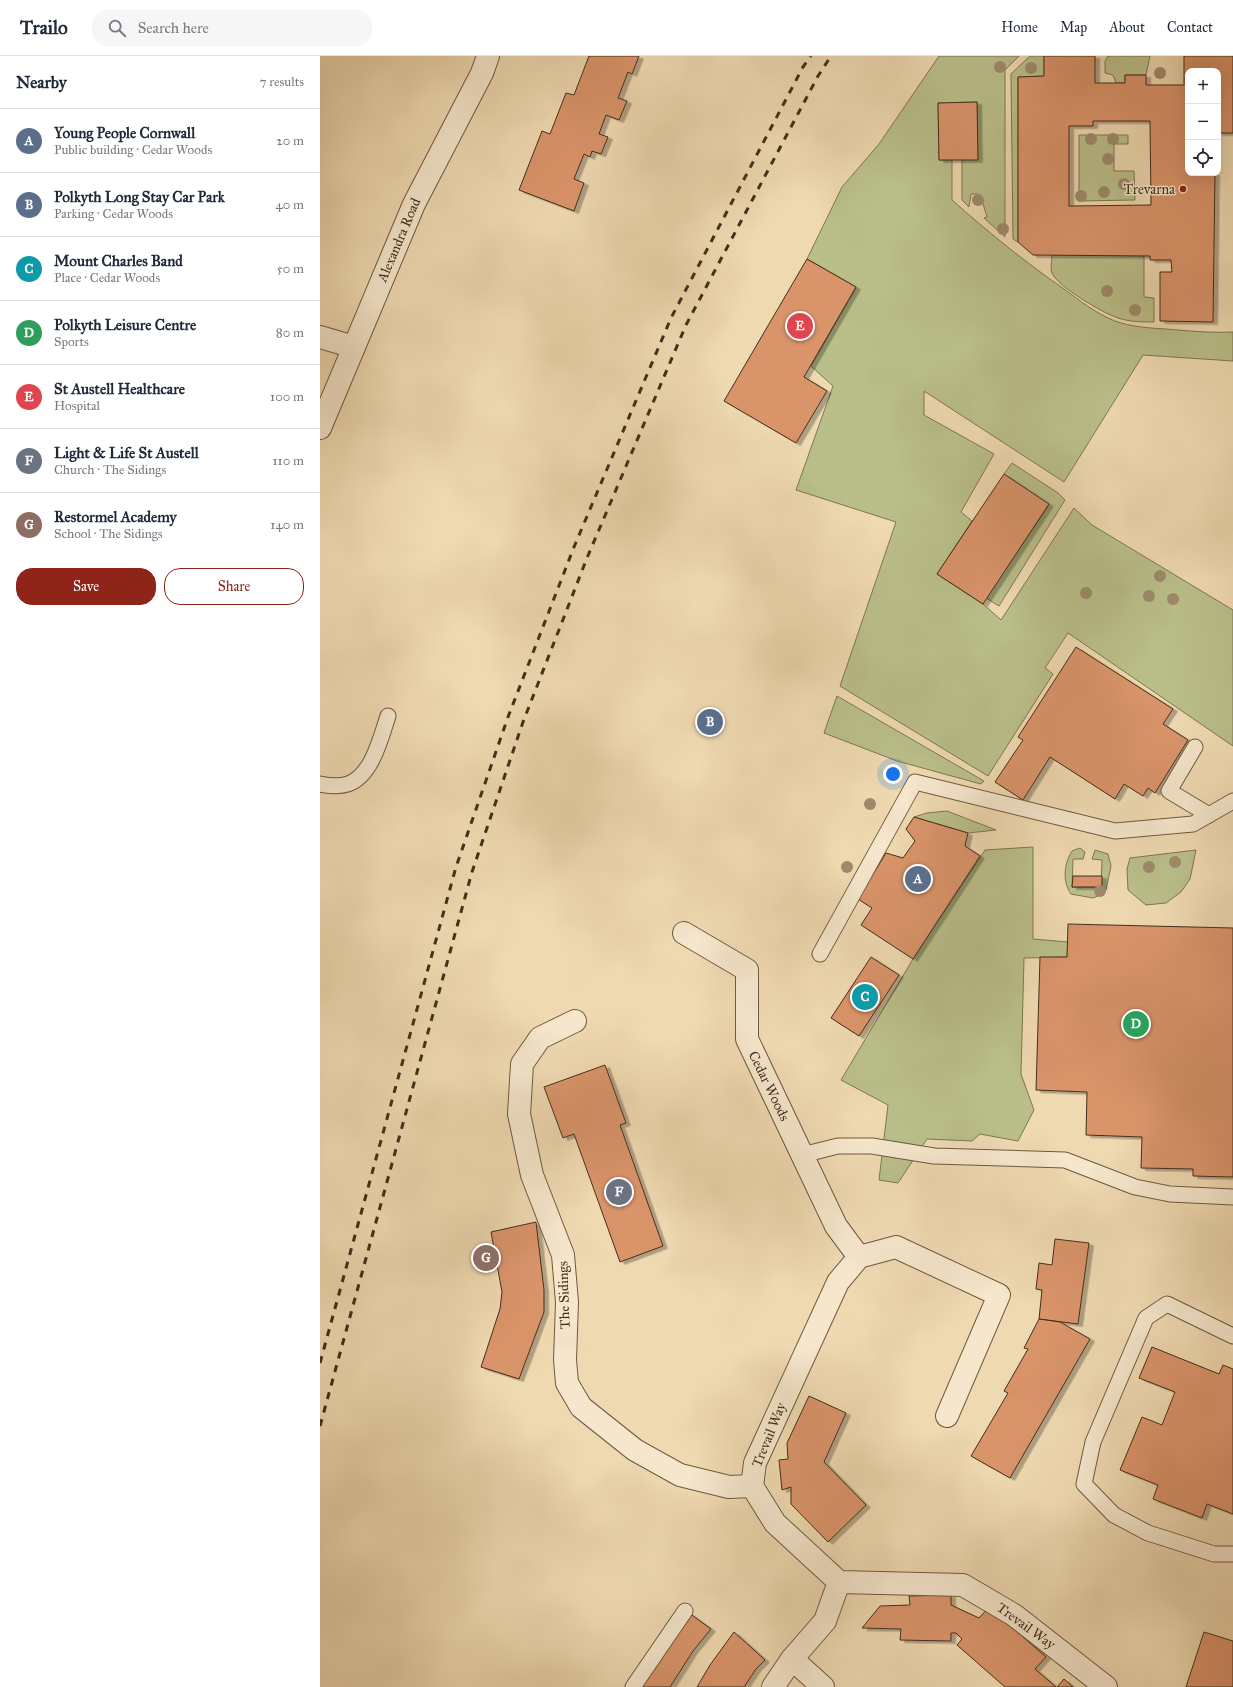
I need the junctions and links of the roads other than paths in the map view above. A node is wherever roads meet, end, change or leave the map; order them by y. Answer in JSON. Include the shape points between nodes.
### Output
{"nodes":[{"id":1,"x":488,"y":56,"type":"edge"},
{"id":2,"x":320,"y":337,"type":"edge"},
{"id":3,"x":354,"y":347,"type":"junction"},
{"id":4,"x":320,"y":428,"type":"edge"},
{"id":5,"x":388,"y":716,"type":"dead end"},
{"id":6,"x":1195,"y":747,"type":"dead end"},
{"id":7,"x":320,"y":784,"type":"edge"},
{"id":8,"x":1233,"y":801,"type":"edge"},
{"id":9,"x":1209,"y":815,"type":"junction"},
{"id":10,"x":684,"y":933,"type":"dead end"},
{"id":11,"x":820,"y":954,"type":"dead end"},
{"id":12,"x":575,"y":1021,"type":"dead end"},
{"id":13,"x":802,"y":1155,"type":"junction"},
{"id":14,"x":1233,"y":1197,"type":"edge"},
{"id":15,"x":859,"y":1257,"type":"junction"},
{"id":16,"x":1233,"y":1336,"type":"edge"},
{"id":17,"x":948,"y":1416,"type":"dead end"},
{"id":18,"x":752,"y":1486,"type":"junction"},
{"id":19,"x":1233,"y":1554,"type":"edge"},
{"id":20,"x":839,"y":1582,"type":"junction"},
{"id":21,"x":685,"y":1611,"type":"dead end"},
{"id":22,"x":792,"y":1659,"type":"junction"},
{"id":23,"x":633,"y":1687,"type":"edge"},
{"id":24,"x":773,"y":1687,"type":"edge"},
{"id":25,"x":823,"y":1687,"type":"edge"},
{"id":26,"x":1106,"y":1687,"type":"edge"}],
"edges":[{"from":1,"to":3,"type":"street","name":"Alexandra Road","via":[[482,73],[414,204]]},
{"from":2,"to":3,"type":"street"},
{"from":3,"to":4,"type":"street","name":"Alexandra Road"},
{"from":5,"to":7,"type":"lane","via":[[376,752],[364,773],[350,784],[337,787]]},
{"from":6,"to":9,"type":"lane","via":[[1169,792]]},
{"from":8,"to":9,"type":"lane"},
{"from":9,"to":11,"type":"lane","via":[[1193,824],[1115,831],[915,782]]},
{"from":10,"to":13,"type":"street","name":"Cedar Woods","via":[[747,970],[747,1039]]},
{"from":12,"to":18,"type":"street","name":"The Sidings","via":[[540,1038],[522,1064],[519,1114],[532,1175],[563,1255],[567,1302],[567,1383],[581,1407],[635,1450],[674,1472],[729,1487]]},
{"from":13,"to":14,"type":"lane","via":[[838,1146],[872,1146],[934,1156],[1065,1160],[1135,1187],[1170,1194]]},
{"from":13,"to":15,"type":"street","name":"Cedar Woods","via":[[836,1226]]},
{"from":15,"to":17,"type":"street","via":[[896,1247],[999,1295]]},
{"from":15,"to":18,"type":"street","name":"Trevail Way","via":[[838,1282],[755,1463]]},
{"from":16,"to":19,"type":"lane","via":[[1167,1304],[1146,1318],[1093,1442],[1084,1484],[1114,1515],[1148,1533],[1214,1554]]},
{"from":18,"to":20,"type":"street","name":"Trevail Way","via":[[775,1523]]},
{"from":20,"to":22,"type":"street","via":[[825,1621]]},
{"from":20,"to":26,"type":"street","name":"Trevail Way","via":[[963,1585],[1014,1615]]},
{"from":21,"to":23,"type":"lane"},
{"from":22,"to":24,"type":"street"},
{"from":22,"to":25,"type":"street"}]}
